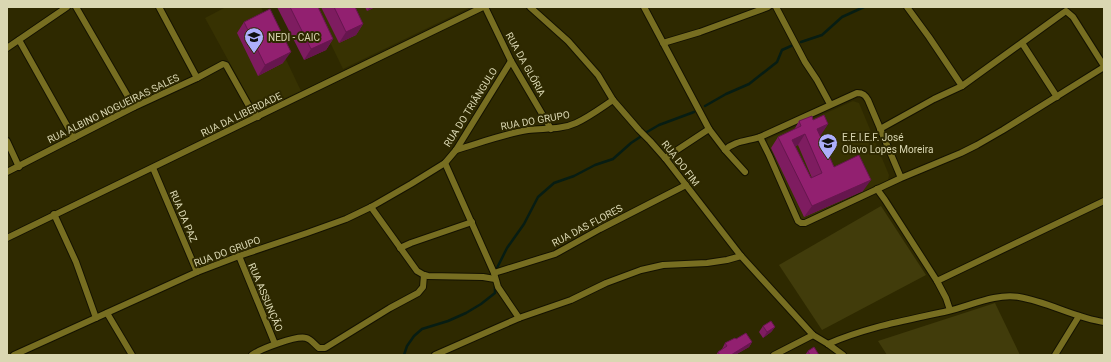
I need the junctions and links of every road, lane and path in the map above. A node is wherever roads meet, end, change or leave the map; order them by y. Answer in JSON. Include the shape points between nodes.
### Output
{"nodes":[{"id":1,"x":67,"y":7,"type":"edge"},
{"id":2,"x":76,"y":7,"type":"edge"},
{"id":3,"x":159,"y":7,"type":"edge"},
{"id":4,"x":484,"y":7,"type":"edge"},
{"id":5,"x":530,"y":7,"type":"edge"},
{"id":6,"x":644,"y":7,"type":"edge"},
{"id":7,"x":768,"y":7,"type":"edge"},
{"id":8,"x":776,"y":7,"type":"edge"},
{"id":9,"x":907,"y":8,"type":"edge"},
{"id":10,"x":19,"y":40,"type":"junction"},
{"id":11,"x":663,"y":43,"type":"junction"},
{"id":12,"x":1022,"y":43,"type":"junction"},
{"id":13,"x":7,"y":48,"type":"edge"},
{"id":14,"x":511,"y":61,"type":"junction"},
{"id":15,"x":1104,"y":66,"type":"edge"},
{"id":16,"x":197,"y":78,"type":"junction"},
{"id":17,"x":962,"y":86,"type":"junction"},
{"id":18,"x":1058,"y":96,"type":"junction"},
{"id":19,"x":613,"y":100,"type":"junction"},
{"id":20,"x":830,"y":104,"type":"junction"},
{"id":21,"x":134,"y":108,"type":"junction"},
{"id":22,"x":258,"y":117,"type":"junction"},
{"id":23,"x":551,"y":129,"type":"junction"},
{"id":24,"x":709,"y":129,"type":"junction"},
{"id":25,"x":880,"y":129,"type":"junction"},
{"id":26,"x":760,"y":136,"type":"junction"},
{"id":27,"x":74,"y":138,"type":"junction"},
{"id":28,"x":7,"y":141,"type":"edge"},
{"id":29,"x":456,"y":150,"type":"junction"},
{"id":30,"x":725,"y":150,"type":"junction"},
{"id":31,"x":666,"y":158,"type":"junction"},
{"id":32,"x":445,"y":163,"type":"junction"},
{"id":33,"x":19,"y":167,"type":"junction"},
{"id":34,"x":153,"y":168,"type":"junction"},
{"id":35,"x":7,"y":172,"type":"edge"},
{"id":36,"x":745,"y":172,"type":"dead end"},
{"id":37,"x":901,"y":178,"type":"junction"},
{"id":38,"x":686,"y":185,"type":"junction"},
{"id":39,"x":877,"y":189,"type":"junction"},
{"id":40,"x":1104,"y":201,"type":"edge"},
{"id":41,"x":371,"y":207,"type":"junction"},
{"id":42,"x":54,"y":214,"type":"junction"},
{"id":43,"x":472,"y":222,"type":"junction"},
{"id":44,"x":7,"y":238,"type":"edge"},
{"id":45,"x":400,"y":248,"type":"junction"},
{"id":46,"x":238,"y":256,"type":"junction"},
{"id":47,"x":741,"y":256,"type":"junction"},
{"id":48,"x":198,"y":272,"type":"junction"},
{"id":49,"x":424,"y":275,"type":"junction"},
{"id":50,"x":495,"y":276,"type":"junction"},
{"id":51,"x":937,"y":281,"type":"junction"},
{"id":52,"x":950,"y":310,"type":"junction"},
{"id":53,"x":107,"y":313,"type":"junction"},
{"id":54,"x":1079,"y":316,"type":"junction"},
{"id":55,"x":96,"y":318,"type":"junction"},
{"id":56,"x":519,"y":318,"type":"junction"},
{"id":57,"x":1104,"y":322,"type":"edge"},
{"id":58,"x":813,"y":335,"type":"junction"},
{"id":59,"x":275,"y":344,"type":"junction"},
{"id":60,"x":828,"y":344,"type":"junction"},
{"id":61,"x":319,"y":348,"type":"junction"},
{"id":62,"x":19,"y":354,"type":"edge"},
{"id":63,"x":132,"y":355,"type":"edge"},
{"id":64,"x":252,"y":355,"type":"edge"},
{"id":65,"x":320,"y":355,"type":"edge"},
{"id":66,"x":434,"y":355,"type":"edge"},
{"id":67,"x":774,"y":355,"type":"edge"},
{"id":68,"x":843,"y":355,"type":"edge"},
{"id":69,"x":1055,"y":355,"type":"edge"}],
"edges":[{"from":1,"to":10,"type":"street"},
{"from":2,"to":21,"type":"street"},
{"from":3,"to":16,"type":"street"},
{"from":4,"to":14,"type":"street","name":"RUA DA GLÓRIA"},
{"from":4,"to":22,"type":"street","name":"RUA DA LIBERDADE"},
{"from":5,"to":19,"type":"street","name":"RUA DO FIM","via":[[568,41],[598,75]]},
{"from":6,"to":11,"type":"street"},
{"from":7,"to":11,"type":"street"},
{"from":8,"to":20,"type":"street"},
{"from":9,"to":17,"type":"street"},
{"from":10,"to":13,"type":"street"},
{"from":10,"to":27,"type":"street"},
{"from":11,"to":24,"type":"street"},
{"from":12,"to":15,"type":"street","via":[[1066,12],[1073,17]]},
{"from":12,"to":17,"type":"street"},
{"from":12,"to":18,"type":"street"},
{"from":14,"to":23,"type":"street","name":"RUA DA GLÓRIA"},
{"from":14,"to":29,"type":"street","name":"RUA DO TRIÂNGULO"},
{"from":15,"to":18,"type":"street"},
{"from":16,"to":21,"type":"street","name":"RUA ALBINO NOGUEIRAS SALES"},
{"from":16,"to":22,"type":"street","name":"RUA ALBINO NOGUEIRAS SALES","via":[[223,64],[226,65]]},
{"from":17,"to":25,"type":"street"},
{"from":18,"to":37,"type":"street","via":[[977,145]]},
{"from":19,"to":23,"type":"street","name":"RUA DO GRUPO","via":[[576,123]]},
{"from":19,"to":31,"type":"street","name":"RUA DO FIM"},
{"from":20,"to":25,"type":"street","via":[[857,93],[865,95]]},
{"from":20,"to":26,"type":"street"},
{"from":21,"to":27,"type":"street","name":"RUA ALBINO NOGUEIRAS SALES"},
{"from":22,"to":34,"type":"street","name":"RUA DA LIBERDADE"},
{"from":23,"to":29,"type":"street","name":"RUA DO GRUPO","via":[[528,130]]},
{"from":24,"to":30,"type":"street"},
{"from":24,"to":31,"type":"street"},
{"from":25,"to":37,"type":"street"},
{"from":26,"to":30,"type":"street","via":[[729,146]]},
{"from":26,"to":39,"type":"street","via":[[801,223]]},
{"from":27,"to":33,"type":"street","name":"RUA ALBINO NOGUEIRAS SALES"},
{"from":28,"to":33,"type":"street"},
{"from":29,"to":32,"type":"street","name":"RUA DO TRIÂNGULO"},
{"from":30,"to":36,"type":"street"},
{"from":31,"to":38,"type":"street","name":"RUA DO FIM"},
{"from":32,"to":41,"type":"street","name":"RUA DO GRUPO"},
{"from":32,"to":43,"type":"street"},
{"from":33,"to":35,"type":"street","name":"RUA ALBINO NOGUEIRAS SALES"},
{"from":34,"to":42,"type":"street","name":"RUA DA LIBERDADE"},
{"from":34,"to":48,"type":"street","name":"RUA DA PAZ"},
{"from":37,"to":39,"type":"street"},
{"from":38,"to":47,"type":"street","name":"RUA DO FIM"},
{"from":38,"to":50,"type":"street","name":"RUA DAS FLORES","via":[[555,254]]},
{"from":39,"to":51,"type":"street"},
{"from":40,"to":51,"type":"street"},
{"from":41,"to":45,"type":"street"},
{"from":41,"to":46,"type":"street","name":"RUA DO GRUPO","via":[[346,219]]},
{"from":42,"to":44,"type":"street","name":"RUA DA LIBERDADE"},
{"from":42,"to":55,"type":"street","via":[[76,262]]},
{"from":43,"to":45,"type":"street"},
{"from":43,"to":50,"type":"street"},
{"from":45,"to":49,"type":"street","via":[[416,271]]},
{"from":46,"to":48,"type":"street","name":"RUA DO GRUPO"},
{"from":46,"to":59,"type":"street","name":"RUA ASSUNÇÃO"},
{"from":47,"to":56,"type":"street","via":[[713,262],[663,265],[641,270]]},
{"from":47,"to":58,"type":"street","name":"RUA DO FIM"},
{"from":48,"to":53,"type":"street","name":"RUA DO GRUPO"},
{"from":49,"to":50,"type":"street"},
{"from":49,"to":61,"type":"street","via":[[423,287],[418,293],[325,348]]},
{"from":50,"to":56,"type":"street","via":[[498,287]]},
{"from":51,"to":52,"type":"street"},
{"from":52,"to":54,"type":"street","via":[[978,302],[1018,297]]},
{"from":52,"to":60,"type":"street","via":[[856,333]]},
{"from":53,"to":55,"type":"street","name":"RUA DO GRUPO"},
{"from":53,"to":63,"type":"street"},
{"from":54,"to":57,"type":"street"},
{"from":54,"to":69,"type":"street"},
{"from":55,"to":62,"type":"street","name":"RUA DO GRUPO"},
{"from":56,"to":66,"type":"street"},
{"from":58,"to":60,"type":"street","name":"RUA DO FIM"},
{"from":58,"to":67,"type":"street"},
{"from":59,"to":61,"type":"street","via":[[301,337],[308,338]]},
{"from":59,"to":64,"type":"street"},
{"from":60,"to":68,"type":"street","name":"RUA DO FIM"},
{"from":61,"to":65,"type":"street"}]}
